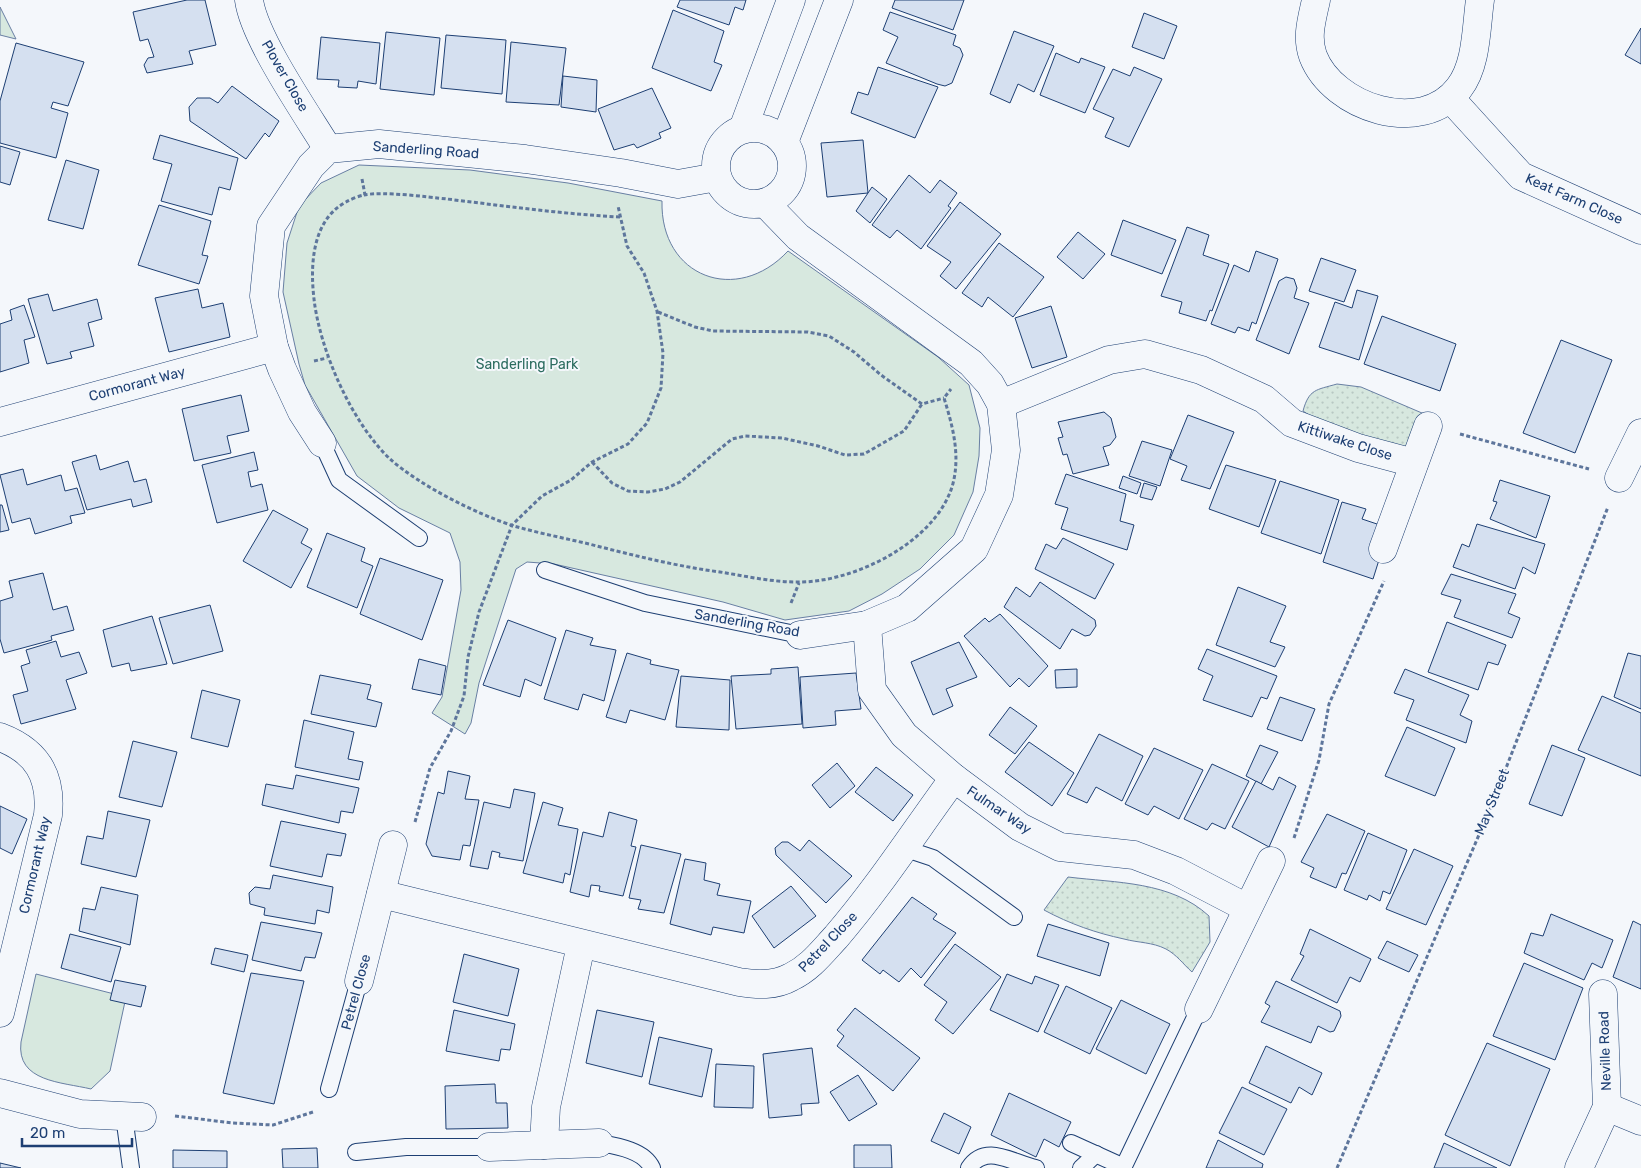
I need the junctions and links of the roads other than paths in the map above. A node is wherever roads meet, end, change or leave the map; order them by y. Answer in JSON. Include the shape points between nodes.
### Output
{"nodes":[{"id":1,"x":249,"y":0,"type":"edge"},
{"id":2,"x":791,"y":0,"type":"edge"},
{"id":3,"x":839,"y":0,"type":"edge"},
{"id":4,"x":1316,"y":0,"type":"edge"},
{"id":5,"x":1480,"y":0,"type":"edge"},
{"id":6,"x":1450,"y":98,"type":"junction"},
{"id":7,"x":743,"y":128,"type":"junction"},
{"id":8,"x":784,"y":142,"type":"junction"},
{"id":9,"x":328,"y":150,"type":"junction"},
{"id":10,"x":717,"y":177,"type":"junction"},
{"id":11,"x":764,"y":203,"type":"junction"},
{"id":12,"x":1641,"y":230,"type":"edge"},
{"id":13,"x":274,"y":347,"type":"junction"},
{"id":14,"x":1001,"y":404,"type":"junction"},
{"id":15,"x":0,"y":422,"type":"edge"},
{"id":16,"x":1428,"y":426,"type":"road end"},
{"id":17,"x":1641,"y":434,"type":"edge"},
{"id":18,"x":322,"y":443,"type":"joint"},
{"id":19,"x":1414,"y":463,"type":"junction"},
{"id":20,"x":1619,"y":478,"type":"road end"},
{"id":21,"x":419,"y":538,"type":"dead end"},
{"id":22,"x":1383,"y":549,"type":"road end"},
{"id":23,"x":546,"y":570,"type":"dead end"},
{"id":24,"x":867,"y":625,"type":"junction"},
{"id":25,"x":800,"y":634,"type":"joint"},
{"id":26,"x":0,"y":737,"type":"edge"},
{"id":27,"x":954,"y":778,"type":"junction"},
{"id":28,"x":393,"y":844,"type":"road end"},
{"id":29,"x":903,"y":848,"type":"junction"},
{"id":30,"x":1271,"y":861,"type":"road end"},
{"id":31,"x":381,"y":894,"type":"junction"},
{"id":32,"x":1247,"y":908,"type":"junction"},
{"id":33,"x":1014,"y":917,"type":"dead end"},
{"id":34,"x":581,"y":945,"type":"junction"},
{"id":35,"x":359,"y":981,"type":"joint"},
{"id":36,"x":1603,"y":994,"type":"dead end"},
{"id":37,"x":1199,"y":1009,"type":"joint"},
{"id":38,"x":0,"y":1013,"type":"edge"},
{"id":39,"x":330,"y":1089,"type":"road end"},
{"id":40,"x":0,"y":1093,"type":"edge"},
{"id":41,"x":1608,"y":1107,"type":"junction"},
{"id":42,"x":133,"y":1117,"type":"joint"},
{"id":43,"x":1641,"y":1121,"type":"edge"},
{"id":44,"x":599,"y":1143,"type":"joint"},
{"id":45,"x":1071,"y":1143,"type":"dead end"},
{"id":46,"x":544,"y":1145,"type":"junction"},
{"id":47,"x":489,"y":1148,"type":"joint"},
{"id":48,"x":356,"y":1152,"type":"dead end"},
{"id":49,"x":1096,"y":1154,"type":"junction"},
{"id":50,"x":1123,"y":1167,"type":"edge"},
{"id":51,"x":131,"y":1168,"type":"edge"},
{"id":52,"x":652,"y":1168,"type":"edge"},
{"id":53,"x":969,"y":1168,"type":"edge"},
{"id":54,"x":1036,"y":1168,"type":"edge"},
{"id":55,"x":1081,"y":1168,"type":"edge"},
{"id":56,"x":1579,"y":1168,"type":"edge"}],
"edges":[{"from":1,"to":9,"type":"street","name":"Plover Close","via":[[251,13],[273,56]]},
{"from":2,"to":7,"type":"street"},
{"from":3,"to":8,"type":"street"},
{"from":4,"to":6,"type":"street","via":[[1309,32],[1313,56],[1342,92],[1371,107],[1400,113],[1422,111]]},
{"from":5,"to":6,"type":"street","via":[[1471,66]]},
{"from":6,"to":12,"type":"street","name":"Keat Farm Close","via":[[1521,176]]},
{"from":7,"to":8,"type":"street","via":[[773,132]]},
{"from":7,"to":10,"type":"street","via":[[730,135],[720,147],[716,161]]},
{"from":8,"to":11,"type":"street","via":[[793,170],[788,185],[778,196]]},
{"from":9,"to":10,"type":"street","name":"Sanderling Road","via":[[379,144],[525,159],[678,184]]},
{"from":9,"to":13,"type":"street","via":[[311,166],[271,226],[264,296]]},
{"from":10,"to":11,"type":"street","via":[[735,200],[749,204]]},
{"from":11,"to":14,"type":"street","name":"Sanderling Road","via":[[798,237],[970,363],[990,384]]},
{"from":13,"to":15,"type":"street","name":"Cormorant Way"},
{"from":13,"to":18,"type":"street","via":[[302,412]]},
{"from":14,"to":19,"type":"street","name":"Kittiwake Close","via":[[1109,360],[1145,354],[1201,370],[1264,399],[1292,423],[1358,448]]},
{"from":14,"to":24,"type":"street","name":"Sanderling Road","via":[[1006,450],[999,495],[974,549],[907,608]]},
{"from":16,"to":19,"type":"street"},
{"from":17,"to":20,"type":"street"},
{"from":18,"to":21,"type":"lane","via":[[339,480]]},
{"from":19,"to":22,"type":"street"},
{"from":23,"to":25,"type":"lane","name":"Sanderling Road","via":[[645,603]]},
{"from":24,"to":25,"type":"street","name":"Sanderling Road"},
{"from":24,"to":27,"type":"street","name":"Fulmar Way","via":[[872,690],[904,734]]},
{"from":26,"to":38,"type":"street","name":"Cormorant Way","via":[[15,742],[30,754],[41,768],[49,799],[48,816]]},
{"from":27,"to":29,"type":"street","name":"Petrel Close"},
{"from":27,"to":32,"type":"street","name":"Fulmar Way","via":[[1020,827],[1060,847],[1134,855],[1176,871]]},
{"from":28,"to":31,"type":"street","name":"Petrel Close"},
{"from":29,"to":33,"type":"lane","via":[[933,858]]},
{"from":29,"to":34,"type":"street","name":"Petrel Close","via":[[860,909],[807,968],[774,984],[739,982]]},
{"from":30,"to":32,"type":"street"},
{"from":31,"to":34,"type":"street","name":"Petrel Close"},
{"from":31,"to":35,"type":"street","name":"Petrel Close"},
{"from":32,"to":37,"type":"street"},
{"from":34,"to":46,"type":"street","via":[[546,1107]]},
{"from":35,"to":39,"type":"lane","name":"Petrel Close"},
{"from":36,"to":41,"type":"street","name":"Neville Road"},
{"from":37,"to":50,"type":"lane"},
{"from":40,"to":42,"type":"street","via":[[80,1114]]},
{"from":41,"to":43,"type":"street","name":"Neville Road"},
{"from":41,"to":56,"type":"street","name":"Neville Road"},
{"from":42,"to":51,"type":"lane"},
{"from":44,"to":46,"type":"street"},
{"from":44,"to":52,"type":"lane","via":[[625,1148],[650,1163]]},
{"from":45,"to":49,"type":"lane"},
{"from":46,"to":47,"type":"street"},
{"from":47,"to":48,"type":"lane","via":[[406,1147]]},
{"from":49,"to":50,"type":"lane"},
{"from":49,"to":55,"type":"lane"},
{"from":53,"to":54,"type":"lane","via":[[986,1155],[1001,1155]]}]}
